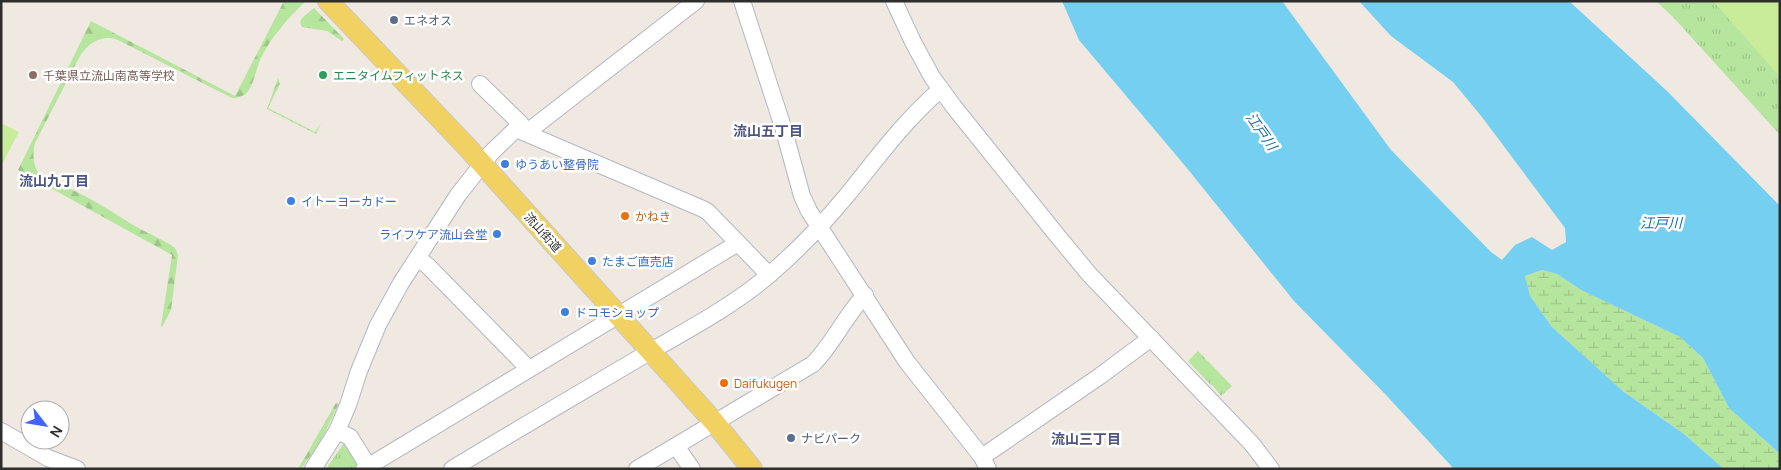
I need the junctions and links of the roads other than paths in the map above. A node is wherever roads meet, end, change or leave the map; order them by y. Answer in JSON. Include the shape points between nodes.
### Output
{"nodes":[{"id":1,"x":328,"y":1,"type":"edge"},
{"id":2,"x":696,"y":1,"type":"edge"},
{"id":3,"x":742,"y":1,"type":"edge"},
{"id":4,"x":894,"y":1,"type":"edge"},
{"id":5,"x":480,"y":84,"type":"dead end"},
{"id":6,"x":941,"y":89,"type":"junction"},
{"id":7,"x":521,"y":129,"type":"junction"},
{"id":8,"x":482,"y":164,"type":"junction"},
{"id":9,"x":819,"y":226,"type":"junction"},
{"id":10,"x":738,"y":243,"type":"junction"},
{"id":11,"x":418,"y":258,"type":"junction"},
{"id":12,"x":769,"y":275,"type":"junction"},
{"id":13,"x":864,"y":295,"type":"junction"},
{"id":14,"x":618,"y":316,"type":"junction"},
{"id":15,"x":1151,"y":338,"type":"junction"},
{"id":16,"x":650,"y":352,"type":"junction"},
{"id":17,"x":529,"y":369,"type":"junction"},
{"id":18,"x":715,"y":423,"type":"junction"},
{"id":19,"x":1,"y":431,"type":"edge"},
{"id":20,"x":337,"y":431,"type":"junction"},
{"id":21,"x":676,"y":446,"type":"junction"},
{"id":22,"x":985,"y":463,"type":"edge"},
{"id":23,"x":473,"y":464,"type":"edge"},
{"id":24,"x":367,"y":468,"type":"edge"},
{"id":25,"x":77,"y":469,"type":"edge"},
{"id":26,"x":313,"y":469,"type":"edge"},
{"id":27,"x":452,"y":469,"type":"edge"},
{"id":28,"x":637,"y":469,"type":"edge"},
{"id":29,"x":692,"y":469,"type":"edge"},
{"id":30,"x":752,"y":469,"type":"edge"},
{"id":31,"x":1271,"y":469,"type":"edge"}],
"edges":[{"from":1,"to":8,"type":"main road","name":"流山街道"},
{"from":2,"to":7,"type":"street"},
{"from":3,"to":9,"type":"street","via":[[802,196]]},
{"from":4,"to":6,"type":"street","via":[[913,42]]},
{"from":5,"to":7,"type":"street"},
{"from":6,"to":9,"type":"street","via":[[894,135]]},
{"from":6,"to":15,"type":"street","via":[[1061,241]]},
{"from":7,"to":8,"type":"street"},
{"from":7,"to":10,"type":"street","via":[[703,209]]},
{"from":8,"to":11,"type":"street"},
{"from":8,"to":14,"type":"main road","name":"流山街道"},
{"from":9,"to":12,"type":"street"},
{"from":9,"to":13,"type":"street"},
{"from":10,"to":12,"type":"street"},
{"from":10,"to":14,"type":"street"},
{"from":11,"to":17,"type":"street"},
{"from":11,"to":20,"type":"street","via":[[378,325]]},
{"from":12,"to":16,"type":"street"},
{"from":13,"to":18,"type":"street","via":[[813,364]]},
{"from":13,"to":22,"type":"street","via":[[907,362]]},
{"from":14,"to":16,"type":"main road","name":"流山街道"},
{"from":14,"to":17,"type":"street"},
{"from":15,"to":22,"type":"street"},
{"from":15,"to":31,"type":"street","via":[[1252,444]]},
{"from":16,"to":18,"type":"main road","name":"流山街道"},
{"from":16,"to":23,"type":"street"},
{"from":17,"to":24,"type":"street"},
{"from":18,"to":21,"type":"street"},
{"from":18,"to":30,"type":"main road","name":"流山街道"},
{"from":19,"to":25,"type":"street","via":[[48,458]]},
{"from":20,"to":24,"type":"street","via":[[350,437]]},
{"from":20,"to":26,"type":"street"},
{"from":21,"to":28,"type":"street"},
{"from":21,"to":29,"type":"street"},
{"from":23,"to":27,"type":"street"}]}
